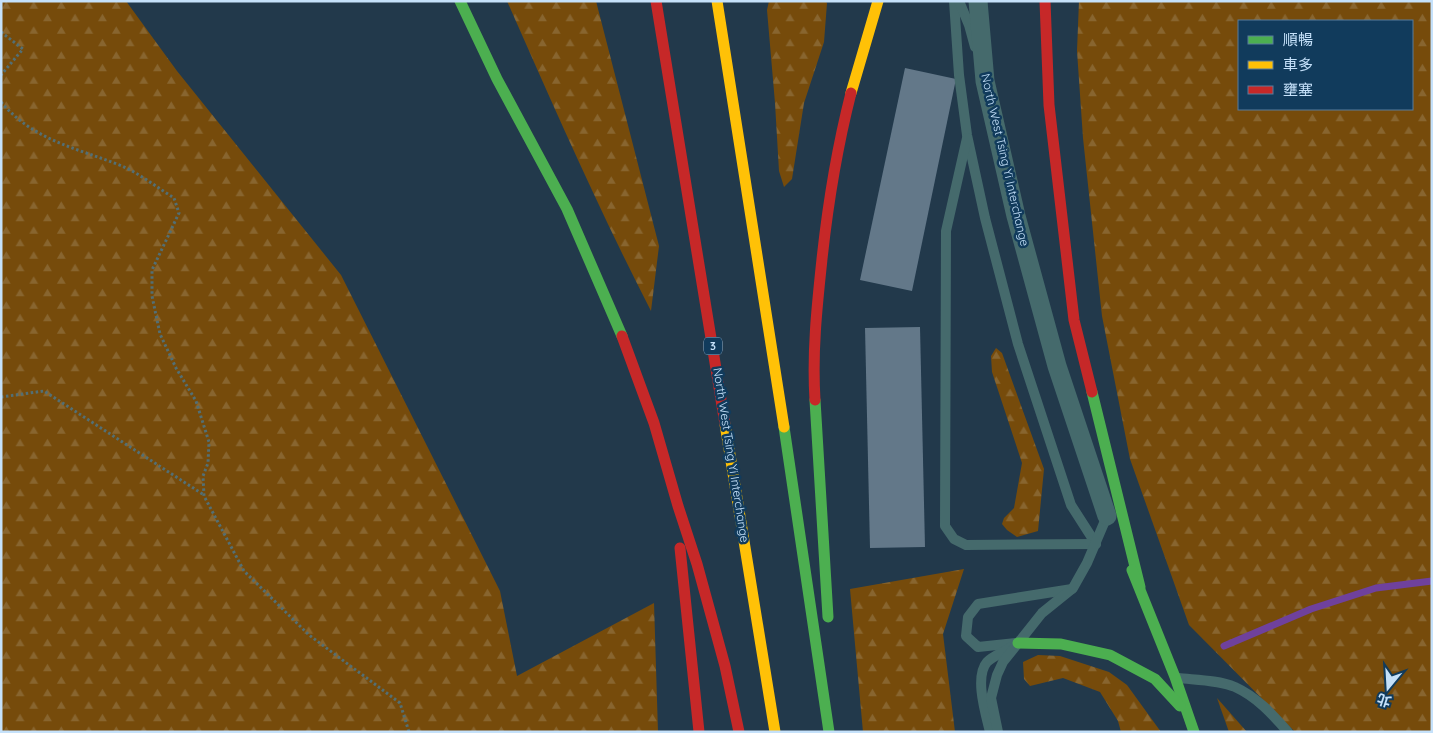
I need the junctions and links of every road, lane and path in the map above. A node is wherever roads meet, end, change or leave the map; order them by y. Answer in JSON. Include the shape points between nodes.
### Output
{"nodes":[{"id":1,"x":460,"y":1,"type":"edge"},
{"id":2,"x":656,"y":1,"type":"edge"},
{"id":3,"x":719,"y":1,"type":"edge"},
{"id":4,"x":878,"y":1,"type":"edge"},
{"id":5,"x":954,"y":1,"type":"edge"},
{"id":6,"x":959,"y":1,"type":"edge"},
{"id":7,"x":978,"y":1,"type":"edge"},
{"id":8,"x":1045,"y":1,"type":"edge"},
{"id":9,"x":1,"y":32,"type":"edge"},
{"id":10,"x":1,"y":75,"type":"edge"},
{"id":11,"x":985,"y":81,"type":"junction"},
{"id":12,"x":1,"y":102,"type":"edge"},
{"id":13,"x":967,"y":135,"type":"junction"},
{"id":14,"x":1,"y":397,"type":"edge"},
{"id":15,"x":204,"y":496,"type":"junction"},
{"id":16,"x":678,"y":506,"type":"junction"},
{"id":17,"x":1107,"y":516,"type":"junction"},
{"id":18,"x":1096,"y":544,"type":"junction"},
{"id":19,"x":1140,"y":587,"type":"junction"},
{"id":20,"x":1073,"y":588,"type":"junction"},
{"id":21,"x":829,"y":630,"type":"dead end"},
{"id":22,"x":1018,"y":643,"type":"junction"},
{"id":23,"x":830,"y":658,"type":"dead end"},
{"id":24,"x":1175,"y":677,"type":"junction"},
{"id":25,"x":1188,"y":715,"type":"junction"},
{"id":26,"x":409,"y":732,"type":"edge"},
{"id":27,"x":699,"y":732,"type":"edge"},
{"id":28,"x":740,"y":732,"type":"edge"},
{"id":29,"x":775,"y":732,"type":"edge"},
{"id":30,"x":830,"y":732,"type":"edge"},
{"id":31,"x":990,"y":732,"type":"edge"},
{"id":32,"x":998,"y":732,"type":"edge"},
{"id":33,"x":1194,"y":732,"type":"edge"},
{"id":34,"x":1288,"y":732,"type":"edge"}],
"edges":[{"from":1,"to":16,"type":"highway","via":[[497,79],[567,209],[623,338],[654,424]]},
{"from":2,"to":29,"type":"highway","name":"North West Tsing Yi Interchange","number":"3"},
{"from":3,"to":30,"type":"highway"},
{"from":4,"to":21,"type":"highway","via":[[854,78],[837,152],[826,216],[814,327],[813,366]]},
{"from":5,"to":13,"type":"lane"},
{"from":6,"to":11,"type":"lane"},
{"from":7,"to":11,"type":"street","name":"North West Tsing Yi Interchange"},
{"from":8,"to":19,"type":"highway","via":[[1047,83],[1074,320]]},
{"from":9,"to":10,"type":"path","via":[[23,49]]},
{"from":11,"to":17,"type":"street","name":"North West Tsing Yi Interchange","via":[[1016,216],[1056,366]]},
{"from":12,"to":15,"type":"path","via":[[12,115],[54,142],[124,167],[174,198],[179,213],[152,270],[152,296],[160,334],[196,401],[209,442]]},
{"from":13,"to":18,"type":"lane","via":[[1018,344],[1071,505]]},
{"from":13,"to":18,"type":"lane","via":[[946,231],[945,526],[954,539],[966,546]]},
{"from":14,"to":15,"type":"path","via":[[44,391]]},
{"from":15,"to":26,"type":"path","via":[[244,571],[308,635],[400,703]]},
{"from":16,"to":27,"type":"highway","via":[[682,578]]},
{"from":16,"to":28,"type":"highway","via":[[725,666]]},
{"from":17,"to":18,"type":"lane"},
{"from":17,"to":19,"type":"highway"},
{"from":18,"to":20,"type":"lane"},
{"from":19,"to":24,"type":"highway"},
{"from":20,"to":22,"type":"lane","via":[[1042,613]]},
{"from":20,"to":22,"type":"lane","via":[[978,604],[968,617],[966,636],[978,646]]},
{"from":22,"to":25,"type":"highway","via":[[1061,644],[1110,655],[1154,679]]},
{"from":22,"to":31,"type":"lane","via":[[987,662],[983,672],[982,696]]},
{"from":22,"to":32,"type":"lane","via":[[1003,662],[991,698]]},
{"from":23,"to":30,"type":"highway"},
{"from":24,"to":25,"type":"highway"},
{"from":24,"to":34,"type":"lane","via":[[1239,689],[1258,700]]},
{"from":25,"to":33,"type":"highway"}]}
